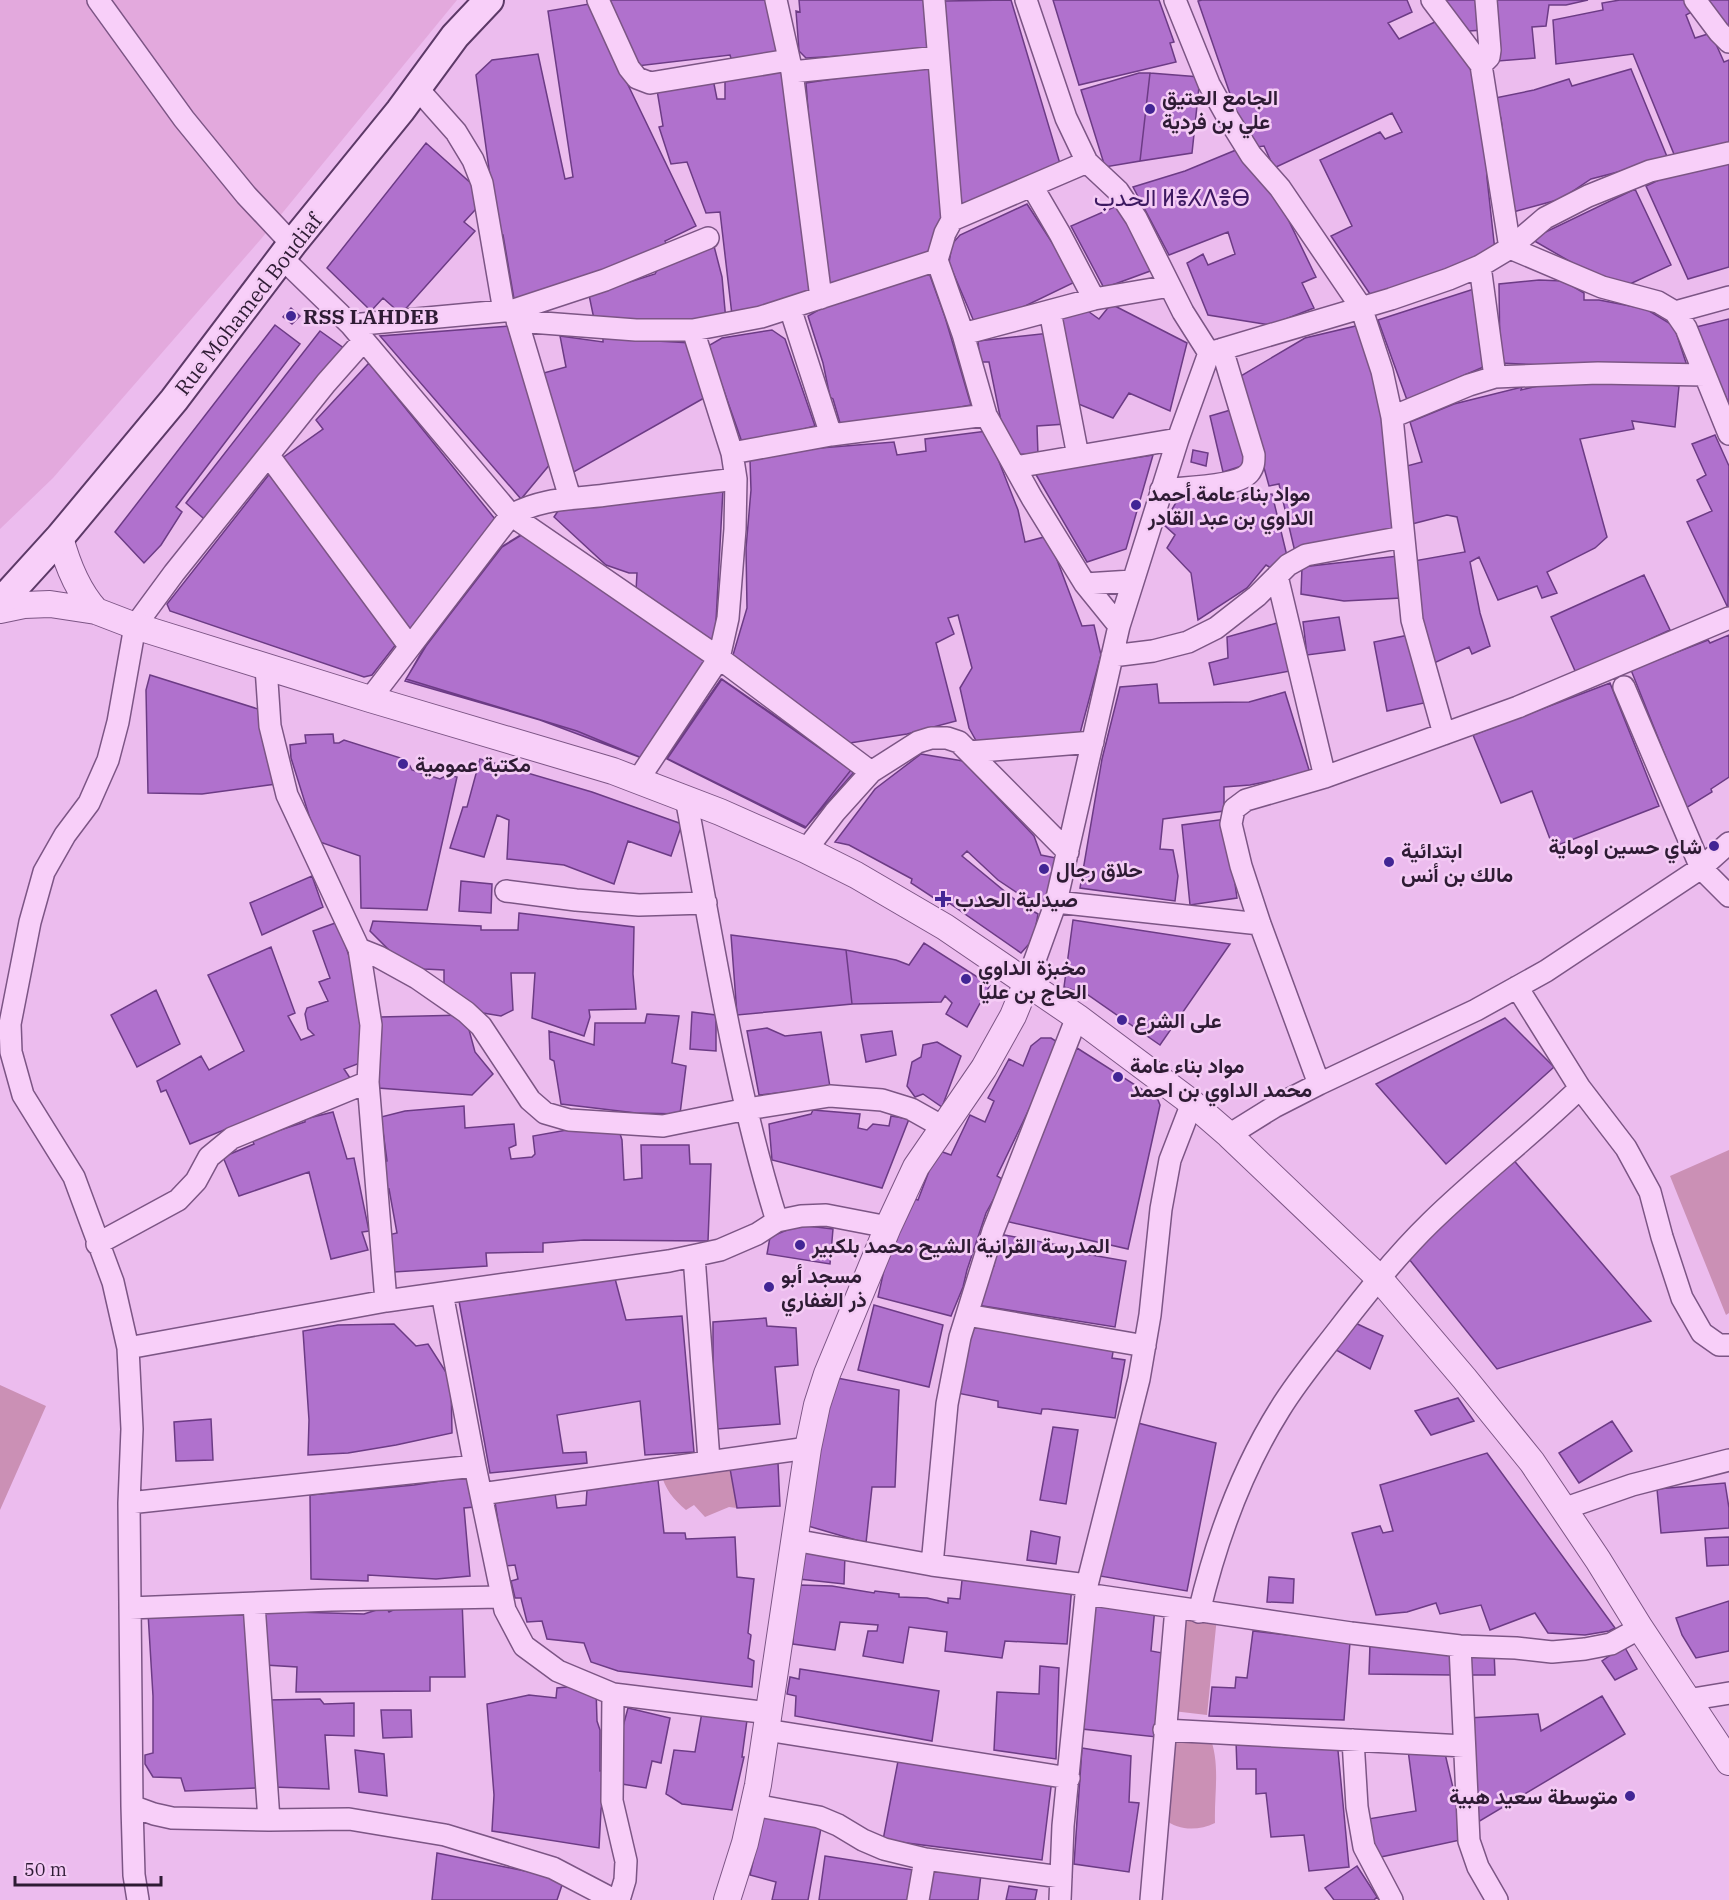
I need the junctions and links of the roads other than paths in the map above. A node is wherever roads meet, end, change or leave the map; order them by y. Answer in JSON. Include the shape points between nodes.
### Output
{"nodes":[{"id":1,"x":98,"y":0,"type":"edge"},
{"id":2,"x":489,"y":0,"type":"edge"},
{"id":3,"x":598,"y":0,"type":"edge"},
{"id":4,"x":776,"y":0,"type":"edge"},
{"id":5,"x":934,"y":0,"type":"edge"},
{"id":6,"x":1026,"y":0,"type":"edge"},
{"id":7,"x":1174,"y":0,"type":"edge"},
{"id":8,"x":1432,"y":0,"type":"edge"},
{"id":9,"x":1486,"y":0,"type":"edge"},
{"id":10,"x":1695,"y":0,"type":"edge"},
{"id":11,"x":1729,"y":42,"type":"edge"},
{"id":12,"x":938,"y":57,"type":"junction"},
{"id":13,"x":1481,"y":65,"type":"junction"},
{"id":14,"x":791,"y":66,"type":"junction"},
{"id":15,"x":417,"y":88,"type":"junction"},
{"id":16,"x":1729,"y":153,"type":"edge"},
{"id":17,"x":1087,"y":162,"type":"junction"},
{"id":18,"x":1032,"y":186,"type":"junction"},
{"id":19,"x":951,"y":220,"type":"junction"},
{"id":20,"x":708,"y":237,"type":"dead end"},
{"id":21,"x":1510,"y":248,"type":"junction"},
{"id":22,"x":287,"y":251,"type":"junction"},
{"id":23,"x":936,"y":260,"type":"junction"},
{"id":24,"x":1480,"y":266,"type":"junction"},
{"id":25,"x":1170,"y":286,"type":"junction"},
{"id":26,"x":1729,"y":297,"type":"edge"},
{"id":27,"x":821,"y":298,"type":"junction"},
{"id":28,"x":1094,"y":299,"type":"junction"},
{"id":29,"x":1361,"y":307,"type":"junction"},
{"id":30,"x":790,"y":308,"type":"junction"},
{"id":31,"x":1050,"y":311,"type":"junction"},
{"id":32,"x":1675,"y":312,"type":"junction"},
{"id":33,"x":512,"y":314,"type":"junction"},
{"id":34,"x":693,"y":330,"type":"junction"},
{"id":35,"x":357,"y":332,"type":"junction"},
{"id":36,"x":963,"y":334,"type":"junction"},
{"id":37,"x":1215,"y":351,"type":"junction"},
{"id":38,"x":1705,"y":375,"type":"junction"},
{"id":39,"x":1495,"y":376,"type":"junction"},
{"id":40,"x":986,"y":415,"type":"junction"},
{"id":41,"x":1392,"y":417,"type":"junction"},
{"id":42,"x":1729,"y":434,"type":"edge"},
{"id":43,"x":831,"y":435,"type":"junction"},
{"id":44,"x":1178,"y":439,"type":"junction"},
{"id":45,"x":732,"y":453,"type":"junction"},
{"id":46,"x":269,"y":456,"type":"junction"},
{"id":47,"x":1078,"y":456,"type":"junction"},
{"id":48,"x":1016,"y":467,"type":"junction"},
{"id":49,"x":736,"y":479,"type":"junction"},
{"id":50,"x":1161,"y":490,"type":"junction"},
{"id":51,"x":570,"y":498,"type":"junction"},
{"id":52,"x":512,"y":515,"type":"junction"},
{"id":53,"x":60,"y":537,"type":"junction"},
{"id":54,"x":1402,"y":537,"type":"junction"},
{"id":55,"x":1277,"y":576,"type":"junction"},
{"id":56,"x":1132,"y":581,"type":"junction"},
{"id":57,"x":1085,"y":584,"type":"junction"},
{"id":58,"x":0,"y":603,"type":"edge"},
{"id":59,"x":0,"y":610,"type":"edge"},
{"id":60,"x":96,"y":611,"type":"junction"},
{"id":61,"x":1729,"y":618,"type":"edge"},
{"id":62,"x":135,"y":626,"type":"junction"},
{"id":63,"x":1119,"y":626,"type":"junction"},
{"id":64,"x":410,"y":647,"type":"junction"},
{"id":65,"x":1112,"y":656,"type":"junction"},
{"id":66,"x":719,"y":658,"type":"junction"},
{"id":67,"x":266,"y":667,"type":"junction"},
{"id":68,"x":1624,"y":687,"type":"dead end"},
{"id":69,"x":370,"y":699,"type":"junction"},
{"id":70,"x":1444,"y":734,"type":"junction"},
{"id":71,"x":1093,"y":742,"type":"junction"},
{"id":72,"x":969,"y":752,"type":"junction"},
{"id":73,"x":871,"y":772,"type":"junction"},
{"id":74,"x":1325,"y":777,"type":"junction"},
{"id":75,"x":639,"y":780,"type":"junction"},
{"id":76,"x":686,"y":798,"type":"junction"},
{"id":77,"x":1729,"y":843,"type":"edge"},
{"id":78,"x":806,"y":850,"type":"junction"},
{"id":79,"x":1068,"y":852,"type":"junction"},
{"id":80,"x":1701,"y":868,"type":"junction"},
{"id":81,"x":506,"y":891,"type":"dead end"},
{"id":82,"x":1729,"y":897,"type":"edge"},
{"id":83,"x":1056,"y":902,"type":"junction"},
{"id":84,"x":706,"y":903,"type":"junction"},
{"id":85,"x":1260,"y":924,"type":"junction"},
{"id":86,"x":359,"y":949,"type":"junction"},
{"id":87,"x":1027,"y":982,"type":"junction"},
{"id":88,"x":1517,"y":987,"type":"junction"},
{"id":89,"x":1077,"y":1017,"type":"junction"},
{"id":90,"x":368,"y":1082,"type":"junction"},
{"id":91,"x":1319,"y":1084,"type":"junction"},
{"id":92,"x":1580,"y":1088,"type":"junction"},
{"id":93,"x":1192,"y":1103,"type":"junction"},
{"id":94,"x":747,"y":1109,"type":"junction"},
{"id":95,"x":943,"y":1127,"type":"junction"},
{"id":96,"x":1229,"y":1135,"type":"junction"},
{"id":97,"x":777,"y":1221,"type":"junction"},
{"id":98,"x":888,"y":1227,"type":"junction"},
{"id":99,"x":98,"y":1244,"type":"junction"},
{"id":100,"x":694,"y":1256,"type":"junction"},
{"id":101,"x":1378,"y":1277,"type":"junction"},
{"id":102,"x":442,"y":1293,"type":"junction"},
{"id":103,"x":386,"y":1301,"type":"junction"},
{"id":104,"x":967,"y":1315,"type":"junction"},
{"id":105,"x":1729,"y":1345,"type":"edge"},
{"id":106,"x":1145,"y":1346,"type":"junction"},
{"id":107,"x":128,"y":1348,"type":"junction"},
{"id":108,"x":808,"y":1448,"type":"junction"},
{"id":109,"x":1729,"y":1460,"type":"edge"},
{"id":110,"x":709,"y":1461,"type":"junction"},
{"id":111,"x":474,"y":1466,"type":"junction"},
{"id":112,"x":481,"y":1494,"type":"junction"},
{"id":113,"x":129,"y":1503,"type":"junction"},
{"id":114,"x":1563,"y":1509,"type":"junction"},
{"id":115,"x":794,"y":1540,"type":"junction"},
{"id":116,"x":932,"y":1565,"type":"junction"},
{"id":117,"x":1087,"y":1589,"type":"junction"},
{"id":118,"x":502,"y":1597,"type":"junction"},
{"id":119,"x":254,"y":1604,"type":"junction"},
{"id":120,"x":130,"y":1608,"type":"junction"},
{"id":121,"x":1176,"y":1608,"type":"junction"},
{"id":122,"x":1199,"y":1612,"type":"junction"},
{"id":123,"x":1640,"y":1628,"type":"junction"},
{"id":124,"x":1460,"y":1646,"type":"junction"},
{"id":125,"x":1729,"y":1693,"type":"edge"},
{"id":126,"x":614,"y":1694,"type":"junction"},
{"id":127,"x":1687,"y":1700,"type":"junction"},
{"id":128,"x":767,"y":1722,"type":"junction"},
{"id":129,"x":1164,"y":1730,"type":"junction"},
{"id":130,"x":1353,"y":1740,"type":"junction"},
{"id":131,"x":1464,"y":1746,"type":"junction"},
{"id":132,"x":1729,"y":1762,"type":"edge"},
{"id":133,"x":1069,"y":1778,"type":"junction"},
{"id":134,"x":754,"y":1805,"type":"junction"},
{"id":135,"x":132,"y":1806,"type":"junction"},
{"id":136,"x":269,"y":1821,"type":"junction"},
{"id":137,"x":924,"y":1859,"type":"junction"},
{"id":138,"x":1061,"y":1877,"type":"junction"},
{"id":139,"x":578,"y":1890,"type":"edge"},
{"id":140,"x":138,"y":1900,"type":"edge"},
{"id":141,"x":614,"y":1900,"type":"edge"},
{"id":142,"x":619,"y":1900,"type":"edge"},
{"id":143,"x":727,"y":1900,"type":"edge"},
{"id":144,"x":918,"y":1900,"type":"edge"},
{"id":145,"x":1060,"y":1900,"type":"edge"},
{"id":146,"x":1151,"y":1900,"type":"edge"},
{"id":147,"x":1392,"y":1900,"type":"edge"},
{"id":148,"x":1497,"y":1900,"type":"edge"}],
"edges":[{"from":1,"to":22,"type":"street","via":[[183,119]]},
{"from":2,"to":15,"type":"main road","name":"Rue Mohamed Boudiaf"},
{"from":3,"to":14,"type":"street","via":[[629,68],[637,78],[650,83]]},
{"from":4,"to":14,"type":"street"},
{"from":5,"to":12,"type":"street"},
{"from":6,"to":17,"type":"street","via":[[1062,108]]},
{"from":7,"to":29,"type":"street","via":[[1209,84],[1228,118]]},
{"from":8,"to":13,"type":"street"},
{"from":9,"to":13,"type":"street","via":[[1490,50]]},
{"from":10,"to":11,"type":"street"},
{"from":12,"to":14,"type":"street"},
{"from":12,"to":19,"type":"street"},
{"from":13,"to":21,"type":"street"},
{"from":14,"to":27,"type":"street"},
{"from":15,"to":22,"type":"main road","name":"Rue Mohamed Boudiaf"},
{"from":15,"to":33,"type":"street","via":[[456,132],[473,160],[482,183]]},
{"from":16,"to":21,"type":"street","via":[[1650,171],[1588,196],[1545,218]]},
{"from":17,"to":18,"type":"street"},
{"from":17,"to":25,"type":"street","via":[[1118,191]]},
{"from":18,"to":19,"type":"street"},
{"from":18,"to":28,"type":"street"},
{"from":19,"to":23,"type":"street"},
{"from":20,"to":33,"type":"street"},
{"from":21,"to":24,"type":"street"},
{"from":21,"to":32,"type":"street","via":[[1602,287],[1658,302]]},
{"from":22,"to":35,"type":"street"},
{"from":22,"to":53,"type":"main road","name":"Rue Mohamed Boudiaf","via":[[174,400]]},
{"from":23,"to":27,"type":"street"},
{"from":23,"to":36,"type":"street"},
{"from":24,"to":29,"type":"street"},
{"from":24,"to":39,"type":"street"},
{"from":25,"to":28,"type":"street"},
{"from":25,"to":37,"type":"street","via":[[1184,312]]},
{"from":26,"to":32,"type":"street"},
{"from":27,"to":30,"type":"street"},
{"from":28,"to":31,"type":"street"},
{"from":29,"to":37,"type":"street"},
{"from":29,"to":41,"type":"street"},
{"from":30,"to":34,"type":"street"},
{"from":30,"to":43,"type":"street"},
{"from":31,"to":36,"type":"street"},
{"from":31,"to":47,"type":"street"},
{"from":32,"to":38,"type":"street","via":[[1686,327]]},
{"from":33,"to":34,"type":"street","via":[[636,330]]},
{"from":33,"to":35,"type":"street"},
{"from":33,"to":51,"type":"street"},
{"from":34,"to":45,"type":"street"},
{"from":35,"to":46,"type":"street","via":[[326,383]]},
{"from":35,"to":52,"type":"street"},
{"from":36,"to":40,"type":"street"},
{"from":37,"to":44,"type":"street"},
{"from":37,"to":50,"type":"street","via":[[1254,455],[1254,466],[1247,475],[1229,482]]},
{"from":38,"to":39,"type":"street"},
{"from":38,"to":42,"type":"street"},
{"from":39,"to":41,"type":"street"},
{"from":40,"to":43,"type":"street"},
{"from":40,"to":48,"type":"street"},
{"from":41,"to":54,"type":"street"},
{"from":43,"to":45,"type":"street"},
{"from":44,"to":47,"type":"street"},
{"from":44,"to":50,"type":"street"},
{"from":45,"to":49,"type":"street"},
{"from":46,"to":62,"type":"street"},
{"from":46,"to":64,"type":"street"},
{"from":47,"to":48,"type":"street"},
{"from":48,"to":57,"type":"street"},
{"from":49,"to":51,"type":"street"},
{"from":49,"to":66,"type":"street","via":[[731,589]]},
{"from":50,"to":56,"type":"street"},
{"from":51,"to":52,"type":"street","via":[[528,506]]},
{"from":52,"to":64,"type":"street"},
{"from":52,"to":66,"type":"street"},
{"from":53,"to":58,"type":"main road","name":"Rue Mohamed Boudiaf"},
{"from":53,"to":60,"type":"street","via":[[76,582]]},
{"from":54,"to":55,"type":"street","via":[[1306,555]]},
{"from":54,"to":70,"type":"street","via":[[1412,620]]},
{"from":55,"to":65,"type":"street","via":[[1216,628],[1188,642]]},
{"from":55,"to":74,"type":"street"},
{"from":56,"to":57,"type":"street"},
{"from":56,"to":63,"type":"street"},
{"from":57,"to":63,"type":"street"},
{"from":59,"to":60,"type":"street","via":[[50,604]]},
{"from":60,"to":62,"type":"street"},
{"from":61,"to":70,"type":"street"},
{"from":62,"to":67,"type":"street"},
{"from":62,"to":99,"type":"street","via":[[108,760],[89,803],[44,872],[10,1024],[11,1052],[23,1095],[74,1177]]},
{"from":63,"to":65,"type":"street"},
{"from":64,"to":69,"type":"street"},
{"from":65,"to":71,"type":"street"},
{"from":66,"to":73,"type":"street"},
{"from":66,"to":75,"type":"street"},
{"from":67,"to":69,"type":"street"},
{"from":67,"to":86,"type":"street","via":[[270,726],[287,795]]},
{"from":68,"to":80,"type":"street"},
{"from":69,"to":75,"type":"street"},
{"from":70,"to":74,"type":"street"},
{"from":71,"to":72,"type":"street"},
{"from":71,"to":79,"type":"street"},
{"from":72,"to":73,"type":"street","via":[[959,742],[930,738]]},
{"from":72,"to":79,"type":"street"},
{"from":73,"to":78,"type":"street"},
{"from":74,"to":85,"type":"street","via":[[1246,800],[1234,809],[1231,824]]},
{"from":75,"to":76,"type":"street"},
{"from":76,"to":78,"type":"street"},
{"from":76,"to":84,"type":"street"},
{"from":77,"to":80,"type":"street"},
{"from":78,"to":87,"type":"street","via":[[935,921]]},
{"from":79,"to":83,"type":"street"},
{"from":80,"to":82,"type":"street"},
{"from":80,"to":88,"type":"street","via":[[1611,930]]},
{"from":81,"to":84,"type":"street","via":[[639,904]]},
{"from":83,"to":85,"type":"street"},
{"from":83,"to":87,"type":"street"},
{"from":84,"to":94,"type":"street"},
{"from":85,"to":91,"type":"street"},
{"from":86,"to":90,"type":"street","via":[[371,1025]]},
{"from":86,"to":94,"type":"street","via":[[417,978],[466,1012],[481,1026],[530,1100],[545,1113],[569,1120],[663,1126]]},
{"from":87,"to":89,"type":"street"},
{"from":87,"to":95,"type":"street","via":[[984,1068]]},
{"from":88,"to":91,"type":"street"},
{"from":88,"to":92,"type":"street"},
{"from":89,"to":93,"type":"street"},
{"from":89,"to":104,"type":"street","via":[[993,1231]]},
{"from":90,"to":99,"type":"street","via":[[232,1138],[209,1157],[196,1181],[178,1200]]},
{"from":90,"to":103,"type":"street"},
{"from":91,"to":96,"type":"street"},
{"from":92,"to":101,"type":"street","via":[[1431,1222]]},
{"from":92,"to":105,"type":"street","via":[[1626,1148],[1650,1192],[1682,1298],[1702,1333],[1719,1345]]},
{"from":93,"to":96,"type":"street"},
{"from":93,"to":106,"type":"street","via":[[1170,1160]]},
{"from":94,"to":95,"type":"street","via":[[830,1096],[861,1098],[911,1109]]},
{"from":94,"to":97,"type":"street"},
{"from":95,"to":98,"type":"street","via":[[916,1167]]},
{"from":96,"to":101,"type":"street"},
{"from":97,"to":98,"type":"street","via":[[826,1215]]},
{"from":97,"to":100,"type":"street","via":[[720,1250]]},
{"from":98,"to":108,"type":"street","via":[[826,1374]]},
{"from":99,"to":107,"type":"street","via":[[113,1282]]},
{"from":100,"to":102,"type":"street"},
{"from":100,"to":110,"type":"street"},
{"from":101,"to":114,"type":"street","via":[[1532,1462]]},
{"from":101,"to":122,"type":"street","via":[[1280,1409],[1251,1462],[1212,1561]]},
{"from":102,"to":103,"type":"street"},
{"from":102,"to":111,"type":"street"},
{"from":103,"to":107,"type":"street"},
{"from":104,"to":106,"type":"street"},
{"from":104,"to":116,"type":"street","via":[[947,1404]]},
{"from":106,"to":117,"type":"street"},
{"from":107,"to":113,"type":"street","via":[[132,1429]]},
{"from":108,"to":110,"type":"street"},
{"from":108,"to":115,"type":"street"},
{"from":109,"to":114,"type":"street","via":[[1632,1485]]},
{"from":110,"to":112,"type":"street"},
{"from":111,"to":112,"type":"street"},
{"from":111,"to":113,"type":"street"},
{"from":112,"to":118,"type":"street"},
{"from":113,"to":120,"type":"street"},
{"from":114,"to":123,"type":"street"},
{"from":115,"to":116,"type":"street"},
{"from":115,"to":128,"type":"street"},
{"from":116,"to":117,"type":"street"},
{"from":117,"to":121,"type":"street"},
{"from":117,"to":133,"type":"street"},
{"from":118,"to":119,"type":"street"},
{"from":118,"to":126,"type":"street","via":[[524,1646],[558,1671]]},
{"from":119,"to":120,"type":"street"},
{"from":119,"to":136,"type":"street"},
{"from":120,"to":135,"type":"street"},
{"from":121,"to":122,"type":"street"},
{"from":121,"to":129,"type":"street"},
{"from":122,"to":124,"type":"street"},
{"from":123,"to":124,"type":"street","via":[[1611,1644],[1585,1649],[1552,1652]]},
{"from":123,"to":127,"type":"street"},
{"from":124,"to":131,"type":"street"},
{"from":125,"to":127,"type":"street"},
{"from":126,"to":128,"type":"street"},
{"from":126,"to":142,"type":"street","via":[[612,1801],[626,1861]]},
{"from":127,"to":132,"type":"street"},
{"from":128,"to":133,"type":"street"},
{"from":128,"to":134,"type":"street"},
{"from":129,"to":130,"type":"street"},
{"from":129,"to":146,"type":"street"},
{"from":130,"to":131,"type":"street"},
{"from":130,"to":147,"type":"street","via":[[1364,1847]]},
{"from":131,"to":148,"type":"street","via":[[1469,1841],[1478,1867]]},
{"from":133,"to":138,"type":"street"},
{"from":134,"to":137,"type":"street","via":[[819,1817],[884,1849]]},
{"from":134,"to":143,"type":"street"},
{"from":135,"to":136,"type":"street","via":[[172,1818]]},
{"from":135,"to":140,"type":"street"},
{"from":136,"to":139,"type":"street","via":[[349,1819],[446,1835],[553,1868]]},
{"from":137,"to":138,"type":"street"},
{"from":137,"to":144,"type":"street"},
{"from":138,"to":145,"type":"street"},
{"from":139,"to":141,"type":"street"}]}
